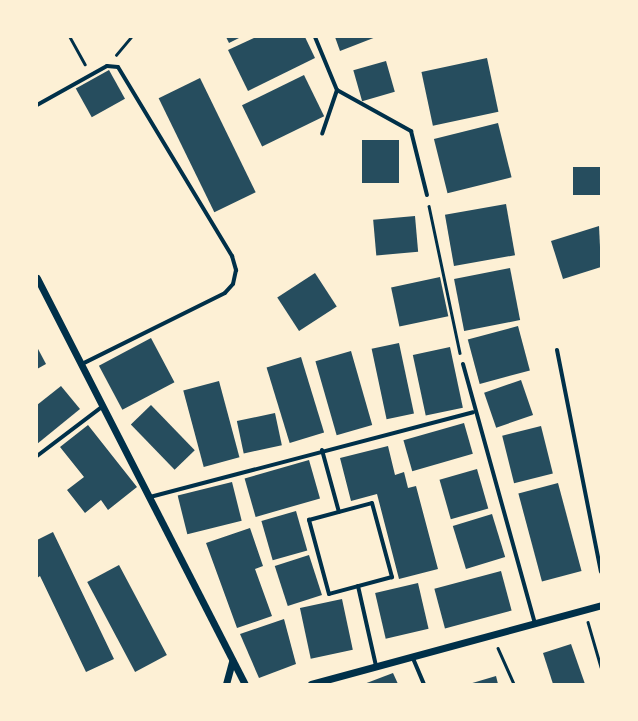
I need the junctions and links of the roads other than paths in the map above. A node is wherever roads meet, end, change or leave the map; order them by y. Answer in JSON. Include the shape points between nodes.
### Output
{"nodes":[{"id":1,"x":315,"y":37,"type":"edge"},
{"id":2,"x":337,"y":90,"type":"junction"},
{"id":3,"x":37,"y":105,"type":"edge"},
{"id":4,"x":322,"y":134,"type":"dead end"},
{"id":5,"x":427,"y":195,"type":"road end"},
{"id":6,"x":37,"y":278,"type":"edge"},
{"id":7,"x":556,"y":350,"type":"dead end"},
{"id":8,"x":82,"y":364,"type":"junction"},
{"id":9,"x":463,"y":364,"type":"road end"},
{"id":10,"x":103,"y":406,"type":"junction"},
{"id":11,"x":474,"y":412,"type":"junction"},
{"id":12,"x":322,"y":450,"type":"junction"},
{"id":13,"x":37,"y":456,"type":"edge"},
{"id":14,"x":150,"y":497,"type":"junction"},
{"id":15,"x":339,"y":512,"type":"junction"},
{"id":16,"x":601,"y":572,"type":"edge"},
{"id":17,"x":358,"y":586,"type":"junction"},
{"id":18,"x":601,"y":605,"type":"edge"},
{"id":19,"x":535,"y":623,"type":"junction"},
{"id":20,"x":412,"y":656,"type":"junction"},
{"id":21,"x":231,"y":658,"type":"junction"},
{"id":22,"x":376,"y":666,"type":"junction"},
{"id":23,"x":226,"y":684,"type":"edge"},
{"id":24,"x":245,"y":684,"type":"edge"},
{"id":25,"x":311,"y":684,"type":"edge"},
{"id":26,"x":424,"y":684,"type":"edge"}],
"edges":[{"from":1,"to":2,"type":"street"},
{"from":2,"to":4,"type":"street"},
{"from":2,"to":5,"type":"street","via":[[412,131]]},
{"from":3,"to":8,"type":"street","via":[[107,66],[118,67],[126,75],[232,256],[236,270],[233,284],[225,293]]},
{"from":6,"to":8,"type":"street"},
{"from":7,"to":16,"type":"street"},
{"from":8,"to":10,"type":"street"},
{"from":9,"to":11,"type":"street"},
{"from":10,"to":13,"type":"street"},
{"from":10,"to":14,"type":"street"},
{"from":11,"to":12,"type":"street"},
{"from":11,"to":19,"type":"street"},
{"from":12,"to":14,"type":"street"},
{"from":12,"to":15,"type":"street"},
{"from":14,"to":21,"type":"street"},
{"from":15,"to":17,"type":"street","via":[[308,520],[329,594]]},
{"from":15,"to":17,"type":"street","via":[[372,503],[392,577]]},
{"from":17,"to":22,"type":"street"},
{"from":18,"to":19,"type":"street"},
{"from":19,"to":20,"type":"street"},
{"from":20,"to":22,"type":"street"},
{"from":20,"to":26,"type":"street"},
{"from":21,"to":23,"type":"street","via":[[232,670]]},
{"from":21,"to":24,"type":"street"},
{"from":22,"to":25,"type":"street"}]}
